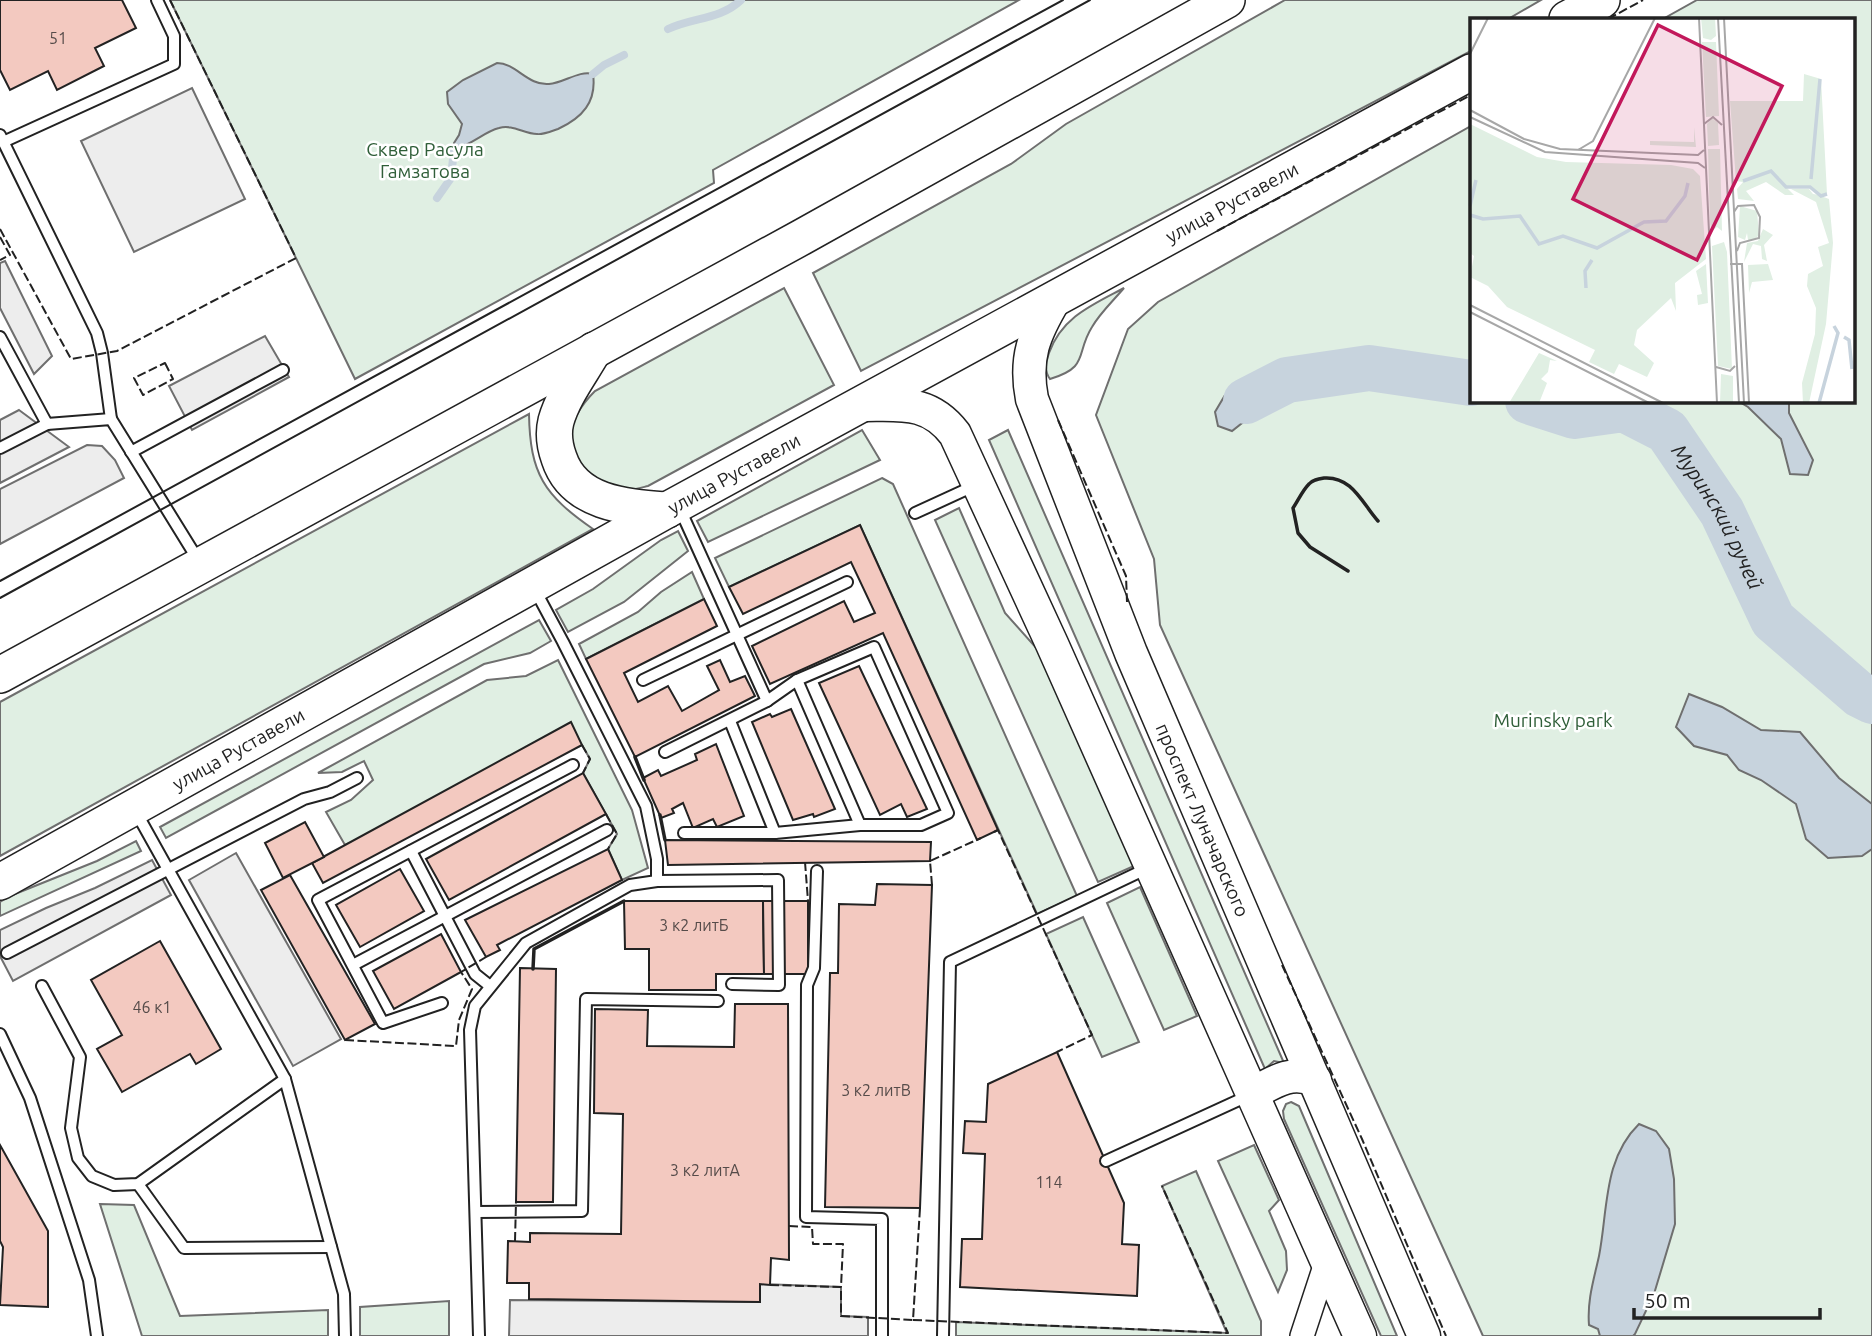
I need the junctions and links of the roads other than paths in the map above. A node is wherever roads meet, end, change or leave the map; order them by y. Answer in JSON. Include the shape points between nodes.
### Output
{"nodes":[{"id":1,"x":157,"y":0,"type":"edge"},
{"id":2,"x":1227,"y":0,"type":"edge"},
{"id":3,"x":1602,"y":0,"type":"edge"},
{"id":4,"x":1562,"y":16,"type":"edge"},
{"id":5,"x":1470,"y":73,"type":"edge"},
{"id":6,"x":2,"y":138,"type":"edge"},
{"id":7,"x":1055,"y":299,"type":"junction"},
{"id":8,"x":0,"y":337,"type":"edge"},
{"id":9,"x":594,"y":350,"type":"junction"},
{"id":10,"x":283,"y":370,"type":"dead end"},
{"id":11,"x":863,"y":405,"type":"junction"},
{"id":12,"x":111,"y":419,"type":"junction"},
{"id":13,"x":47,"y":425,"type":"junction"},
{"id":14,"x":0,"y":448,"type":"edge"},
{"id":15,"x":131,"y":452,"type":"junction"},
{"id":16,"x":978,"y":484,"type":"junction"},
{"id":17,"x":672,"y":508,"type":"junction"},
{"id":18,"x":915,"y":513,"type":"dead end"},
{"id":19,"x":201,"y":565,"type":"junction"},
{"id":20,"x":847,"y":582,"type":"dead end"},
{"id":21,"x":532,"y":586,"type":"junction"},
{"id":22,"x":737,"y":636,"type":"junction"},
{"id":23,"x":0,"y":675,"type":"edge"},
{"id":24,"x":643,"y":680,"type":"dead end"},
{"id":25,"x":797,"y":680,"type":"junction"},
{"id":26,"x":767,"y":701,"type":"junction"},
{"id":27,"x":730,"y":721,"type":"junction"},
{"id":28,"x":665,"y":752,"type":"dead end"},
{"id":29,"x":573,"y":765,"type":"dead end"},
{"id":30,"x":357,"y":778,"type":"dead end"},
{"id":31,"x":134,"y":808,"type":"junction"},
{"id":32,"x":860,"y":825,"type":"junction"},
{"id":33,"x":607,"y":830,"type":"dead end"},
{"id":34,"x":684,"y":833,"type":"dead end"},
{"id":35,"x":775,"y":833,"type":"junction"},
{"id":36,"x":411,"y":851,"type":"junction"},
{"id":37,"x":1151,"y":867,"type":"junction"},
{"id":38,"x":166,"y":869,"type":"junction"},
{"id":39,"x":817,"y":871,"type":"dead end"},
{"id":40,"x":657,"y":881,"type":"junction"},
{"id":41,"x":0,"y":882,"type":"edge"},
{"id":42,"x":445,"y":917,"type":"junction"},
{"id":43,"x":7,"y":953,"type":"dead end"},
{"id":44,"x":353,"y":965,"type":"junction"},
{"id":45,"x":733,"y":984,"type":"dead end"},
{"id":46,"x":42,"y":986,"type":"dead end"},
{"id":47,"x":490,"y":986,"type":"junction"},
{"id":48,"x":718,"y":1001,"type":"dead end"},
{"id":49,"x":442,"y":1003,"type":"dead end"},
{"id":50,"x":0,"y":1034,"type":"edge"},
{"id":51,"x":285,"y":1079,"type":"junction"},
{"id":52,"x":1315,"y":1080,"type":"junction"},
{"id":53,"x":1252,"y":1094,"type":"junction"},
{"id":54,"x":1106,"y":1161,"type":"dead end"},
{"id":55,"x":138,"y":1184,"type":"junction"},
{"id":56,"x":476,"y":1212,"type":"junction"},
{"id":57,"x":331,"y":1247,"type":"junction"},
{"id":58,"x":1327,"y":1260,"type":"junction"},
{"id":59,"x":97,"y":1336,"type":"edge"},
{"id":60,"x":345,"y":1336,"type":"edge"},
{"id":61,"x":479,"y":1336,"type":"edge"},
{"id":62,"x":881,"y":1336,"type":"edge"},
{"id":63,"x":943,"y":1336,"type":"edge"},
{"id":64,"x":1301,"y":1336,"type":"edge"},
{"id":65,"x":1360,"y":1336,"type":"edge"},
{"id":66,"x":1424,"y":1336,"type":"edge"}],
"edges":[{"from":1,"to":6,"type":"lane","via":[[174,36],[174,64]]},
{"from":2,"to":9,"type":"main road"},
{"from":3,"to":4,"type":"main road"},
{"from":5,"to":7,"type":"main road","name":"улица Руставели"},
{"from":6,"to":12,"type":"lane","via":[[97,333]]},
{"from":7,"to":11,"type":"main road","name":"улица Руставели"},
{"from":7,"to":52,"type":"main road","name":"проспект Луначарского","via":[[1038,327],[1029,357],[1032,399],[1131,653]]},
{"from":8,"to":13,"type":"lane"},
{"from":9,"to":17,"type":"main road","via":[[556,423],[555,447],[562,470],[579,488],[603,502]]},
{"from":9,"to":19,"type":"main road"},
{"from":10,"to":15,"type":"lane"},
{"from":11,"to":16,"type":"main road","via":[[915,405],[945,421]]},
{"from":11,"to":17,"type":"main road","name":"улица Руставели"},
{"from":12,"to":13,"type":"lane"},
{"from":12,"to":15,"type":"lane"},
{"from":13,"to":14,"type":"lane"},
{"from":15,"to":19,"type":"lane"},
{"from":16,"to":18,"type":"lane"},
{"from":16,"to":37,"type":"main road"},
{"from":17,"to":21,"type":"main road","name":"улица Руставели"},
{"from":17,"to":22,"type":"lane"},
{"from":19,"to":23,"type":"main road"},
{"from":20,"to":22,"type":"lane"},
{"from":21,"to":31,"type":"main road","name":"улица Руставели"},
{"from":21,"to":40,"type":"lane","via":[[646,806]]},
{"from":22,"to":24,"type":"lane"},
{"from":22,"to":26,"type":"lane"},
{"from":25,"to":26,"type":"lane"},
{"from":25,"to":32,"type":"lane"},
{"from":25,"to":32,"type":"lane","via":[[874,647],[948,813],[921,825]]},
{"from":26,"to":27,"type":"lane"},
{"from":27,"to":28,"type":"lane"},
{"from":27,"to":35,"type":"lane"},
{"from":29,"to":36,"type":"lane"},
{"from":30,"to":38,"type":"lane","via":[[304,799]]},
{"from":31,"to":38,"type":"lane"},
{"from":31,"to":41,"type":"main road","name":"улица Руставели"},
{"from":32,"to":35,"type":"lane"},
{"from":33,"to":42,"type":"lane"},
{"from":34,"to":35,"type":"lane"},
{"from":36,"to":42,"type":"lane"},
{"from":36,"to":44,"type":"lane","via":[[318,900]]},
{"from":37,"to":53,"type":"main road"},
{"from":37,"to":63,"type":"lane","via":[[950,962]]},
{"from":38,"to":43,"type":"lane"},
{"from":38,"to":51,"type":"lane"},
{"from":39,"to":62,"type":"lane","via":[[814,968],[807,985],[806,1217],[882,1219]]},
{"from":40,"to":45,"type":"lane","via":[[778,880],[779,985]]},
{"from":40,"to":47,"type":"lane","via":[[630,885],[526,943]]},
{"from":42,"to":44,"type":"lane"},
{"from":42,"to":47,"type":"lane","via":[[475,974]]},
{"from":44,"to":49,"type":"lane","via":[[383,1023]]},
{"from":46,"to":55,"type":"lane","via":[[80,1057],[71,1128],[78,1158],[92,1176],[114,1185]]},
{"from":47,"to":56,"type":"lane","via":[[475,1006],[470,1030]]},
{"from":48,"to":56,"type":"lane","via":[[586,999],[582,1211]]},
{"from":50,"to":59,"type":"lane","via":[[30,1098],[89,1280]]},
{"from":51,"to":55,"type":"lane"},
{"from":51,"to":57,"type":"lane"},
{"from":52,"to":53,"type":"main road","via":[[1302,1075],[1285,1077]]},
{"from":52,"to":66,"type":"main road","name":"проспект Луначарского"},
{"from":53,"to":54,"type":"lane"},
{"from":53,"to":58,"type":"main road"},
{"from":55,"to":57,"type":"lane","via":[[184,1248]]},
{"from":56,"to":61,"type":"lane"},
{"from":57,"to":60,"type":"lane","via":[[344,1294]]},
{"from":58,"to":64,"type":"street"},
{"from":58,"to":65,"type":"main road"}]}
